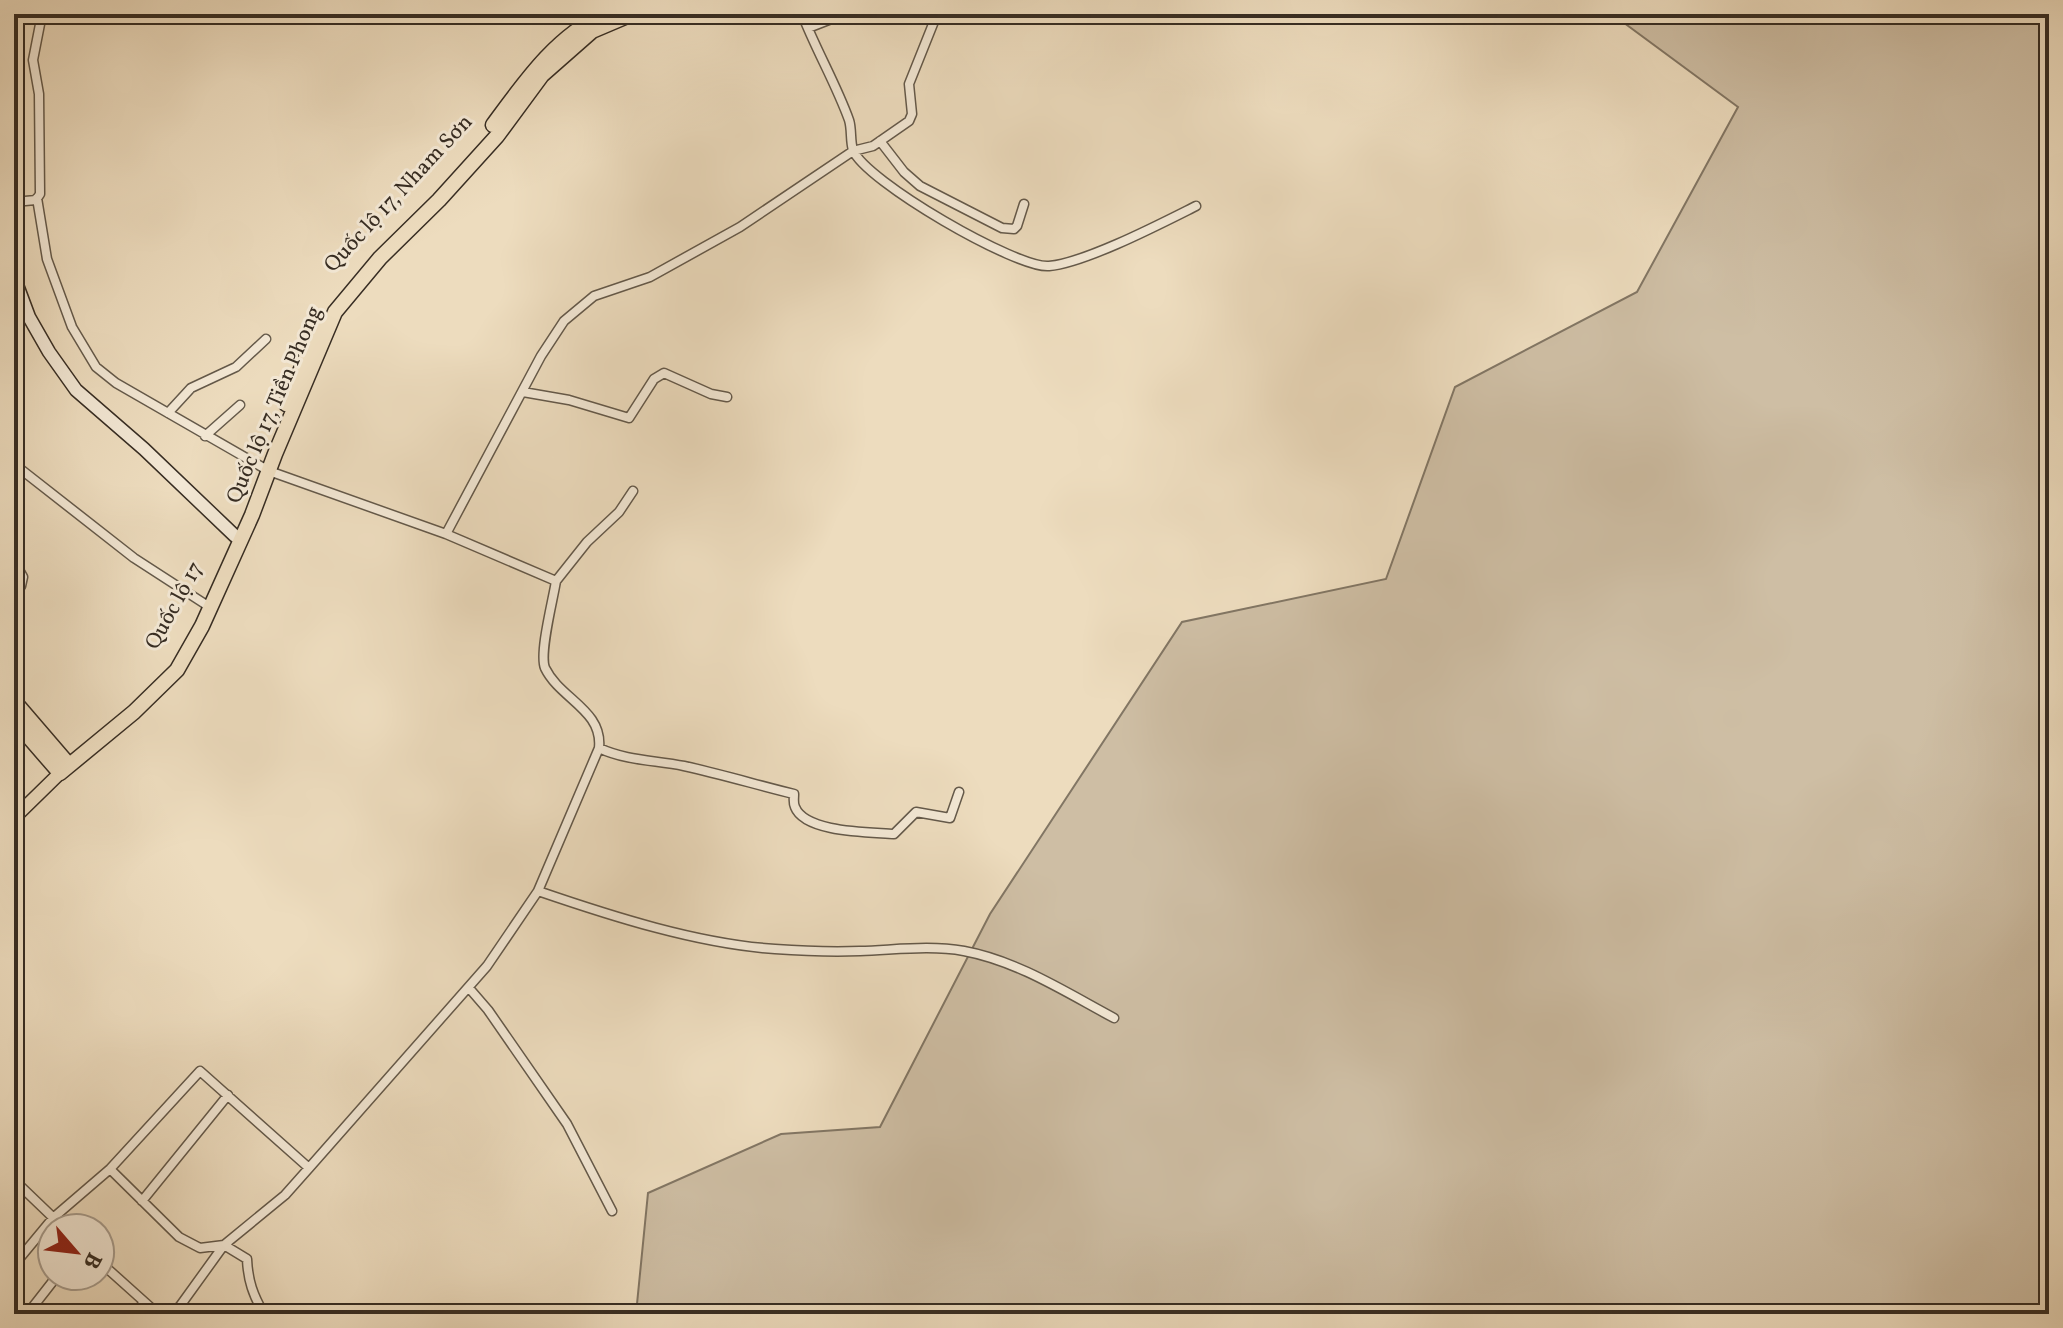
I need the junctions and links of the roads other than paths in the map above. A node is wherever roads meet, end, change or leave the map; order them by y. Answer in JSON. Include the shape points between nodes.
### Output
{"nodes":[{"id":1,"x":42,"y":14,"type":"edge"},
{"id":2,"x":605,"y":14,"type":"edge"},
{"id":3,"x":632,"y":14,"type":"edge"},
{"id":4,"x":802,"y":14,"type":"edge"},
{"id":5,"x":844,"y":14,"type":"edge"},
{"id":6,"x":937,"y":14,"type":"edge"},
{"id":7,"x":808,"y":28,"type":"junction"},
{"id":8,"x":880,"y":141,"type":"junction"},
{"id":9,"x":853,"y":151,"type":"junction"},
{"id":10,"x":34,"y":199,"type":"junction"},
{"id":11,"x":14,"y":202,"type":"edge"},
{"id":12,"x":1024,"y":204,"type":"dead end"},
{"id":13,"x":1196,"y":206,"type":"dead end"},
{"id":14,"x":14,"y":277,"type":"edge"},
{"id":15,"x":266,"y":339,"type":"dead end"},
{"id":16,"x":523,"y":392,"type":"junction"},
{"id":17,"x":727,"y":397,"type":"dead end"},
{"id":18,"x":240,"y":405,"type":"dead end"},
{"id":19,"x":168,"y":413,"type":"junction"},
{"id":20,"x":205,"y":436,"type":"junction"},
{"id":21,"x":14,"y":464,"type":"edge"},
{"id":22,"x":265,"y":469,"type":"junction"},
{"id":23,"x":633,"y":491,"type":"dead end"},
{"id":24,"x":240,"y":531,"type":"junction"},
{"id":25,"x":446,"y":534,"type":"junction"},
{"id":26,"x":14,"y":561,"type":"edge"},
{"id":27,"x":556,"y":581,"type":"junction"},
{"id":28,"x":14,"y":595,"type":"edge"},
{"id":29,"x":205,"y":604,"type":"junction"},
{"id":30,"x":14,"y":701,"type":"edge"},
{"id":31,"x":14,"y":720,"type":"edge"},
{"id":32,"x":599,"y":748,"type":"junction"},
{"id":33,"x":63,"y":766,"type":"junction"},
{"id":34,"x":959,"y":792,"type":"dead end"},
{"id":35,"x":14,"y":809,"type":"edge"},
{"id":36,"x":14,"y":818,"type":"edge"},
{"id":37,"x":538,"y":891,"type":"junction"},
{"id":38,"x":469,"y":988,"type":"junction"},
{"id":39,"x":1114,"y":1018,"type":"dead end"},
{"id":40,"x":228,"y":1095,"type":"junction"},
{"id":41,"x":309,"y":1168,"type":"junction"},
{"id":42,"x":110,"y":1169,"type":"junction"},
{"id":43,"x":14,"y":1180,"type":"edge"},
{"id":44,"x":142,"y":1201,"type":"junction"},
{"id":45,"x":612,"y":1211,"type":"dead end"},
{"id":46,"x":47,"y":1212,"type":"edge"},
{"id":47,"x":60,"y":1212,"type":"edge"},
{"id":48,"x":36,"y":1238,"type":"edge"},
{"id":49,"x":224,"y":1245,"type":"junction"},
{"id":50,"x":14,"y":1265,"type":"edge"},
{"id":51,"x":116,"y":1277,"type":"edge"},
{"id":52,"x":44,"y":1292,"type":"edge"},
{"id":53,"x":143,"y":1303,"type":"junction"},
{"id":54,"x":32,"y":1308,"type":"dead end"},
{"id":55,"x":135,"y":1314,"type":"edge"},
{"id":56,"x":158,"y":1314,"type":"edge"},
{"id":57,"x":170,"y":1314,"type":"edge"},
{"id":58,"x":264,"y":1314,"type":"edge"}],
"edges":[{"from":1,"to":10,"type":"street","via":[[33,60],[39,94],[40,194]]},
{"from":2,"to":22,"type":"highway","name":"Quốc lộ 17, Nham Sơn","via":[[548,57],[471,152],[330,303]]},
{"from":3,"to":22,"type":"highway","name":"Quốc lộ 17, Tiền Phong","via":[[592,31],[542,75],[497,136],[335,312]]},
{"from":4,"to":7,"type":"street"},
{"from":5,"to":7,"type":"street"},
{"from":6,"to":8,"type":"street","via":[[909,84],[909,121]]},
{"from":7,"to":9,"type":"street","via":[[850,123]]},
{"from":8,"to":9,"type":"street"},
{"from":8,"to":12,"type":"street","via":[[920,186],[1002,228],[1017,226]]},
{"from":9,"to":13,"type":"street","via":[[918,205],[1012,255],[1048,266],[1084,256]]},
{"from":9,"to":16,"type":"street","via":[[672,266],[594,296],[564,321]]},
{"from":10,"to":11,"type":"street"},
{"from":10,"to":19,"type":"street","via":[[47,259],[84,349],[116,383]]},
{"from":14,"to":24,"type":"street","via":[[42,341],[76,390]]},
{"from":15,"to":19,"type":"street","via":[[236,367],[191,388]]},
{"from":16,"to":17,"type":"street","via":[[629,418],[654,379],[664,373]]},
{"from":16,"to":25,"type":"street"},
{"from":18,"to":20,"type":"street"},
{"from":19,"to":20,"type":"street"},
{"from":20,"to":22,"type":"street"},
{"from":21,"to":29,"type":"street","via":[[134,558]]},
{"from":22,"to":24,"type":"highway","name":"Quốc lộ 17, Nham Sơn"},
{"from":22,"to":25,"type":"street"},
{"from":23,"to":27,"type":"street"},
{"from":24,"to":29,"type":"highway","name":"Quốc lộ 17"},
{"from":24,"to":33,"type":"highway","name":"Quốc lộ 17, Tiền Phong","via":[[202,626],[177,670],[134,712]]},
{"from":25,"to":27,"type":"street"},
{"from":26,"to":28,"type":"street","via":[[23,577]]},
{"from":27,"to":32,"type":"street","via":[[543,648],[545,667],[595,720]]},
{"from":29,"to":33,"type":"highway","name":"Quốc lộ 17","via":[[176,655],[146,691]]},
{"from":30,"to":33,"type":"highway"},
{"from":31,"to":33,"type":"highway"},
{"from":32,"to":34,"type":"street","via":[[630,760],[667,762],[794,794],[795,808],[803,817],[852,831],[894,834],[916,812],[950,818]]},
{"from":32,"to":37,"type":"street"},
{"from":33,"to":35,"type":"main road"},
{"from":33,"to":36,"type":"main road"},
{"from":37,"to":38,"type":"street"},
{"from":37,"to":39,"type":"street","via":[[690,935],[772,949],[965,951],[1026,971]]},
{"from":38,"to":41,"type":"street"},
{"from":38,"to":45,"type":"street","via":[[567,1124]]},
{"from":40,"to":41,"type":"street"},
{"from":40,"to":42,"type":"street","via":[[200,1071]]},
{"from":40,"to":44,"type":"street"},
{"from":41,"to":49,"type":"street"},
{"from":42,"to":44,"type":"street"},
{"from":42,"to":47,"type":"street"},
{"from":43,"to":46,"type":"street"},
{"from":44,"to":49,"type":"street","via":[[179,1237],[200,1248]]},
{"from":48,"to":50,"type":"street"},
{"from":49,"to":57,"type":"street"},
{"from":49,"to":58,"type":"street","via":[[247,1259],[252,1295]]},
{"from":51,"to":53,"type":"street"},
{"from":52,"to":54,"type":"street"},
{"from":53,"to":55,"type":"street"},
{"from":53,"to":56,"type":"street"}]}
